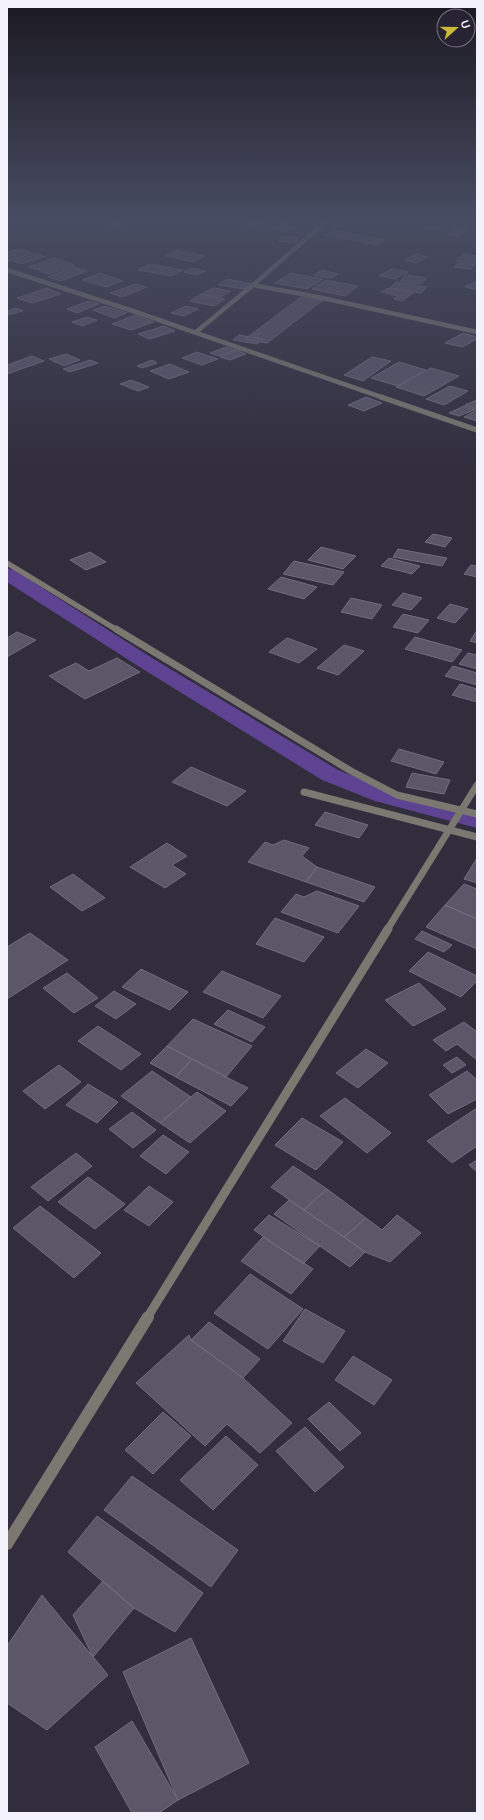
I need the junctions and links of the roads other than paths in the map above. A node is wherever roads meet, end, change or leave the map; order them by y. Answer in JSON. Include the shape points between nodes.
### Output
{"nodes":[{"id":1,"x":107,"y":303,"type":"edge"},
{"id":2,"x":231,"y":303,"type":"edge"},
{"id":3,"x":345,"y":303,"type":"edge"},
{"id":4,"x":196,"y":332,"type":"junction"},
{"id":5,"x":477,"y":332,"type":"edge"},
{"id":6,"x":477,"y":430,"type":"edge"},
{"id":7,"x":7,"y":562,"type":"edge"},
{"id":8,"x":477,"y":785,"type":"edge"},
{"id":9,"x":304,"y":792,"type":"dead end"},
{"id":10,"x":461,"y":810,"type":"junction"},
{"id":11,"x":477,"y":814,"type":"edge"},
{"id":12,"x":449,"y":829,"type":"junction"},
{"id":13,"x":477,"y":837,"type":"edge"},
{"id":14,"x":7,"y":1544,"type":"edge"}],
"edges":[{"from":1,"to":4,"type":"street"},
{"from":2,"to":4,"type":"street"},
{"from":3,"to":5,"type":"street"},
{"from":4,"to":6,"type":"street"},
{"from":7,"to":10,"type":"street","via":[[351,771],[397,795]]},
{"from":8,"to":10,"type":"street"},
{"from":9,"to":12,"type":"street"},
{"from":10,"to":11,"type":"street"},
{"from":10,"to":12,"type":"street"},
{"from":12,"to":13,"type":"street"},
{"from":12,"to":14,"type":"street"}]}
